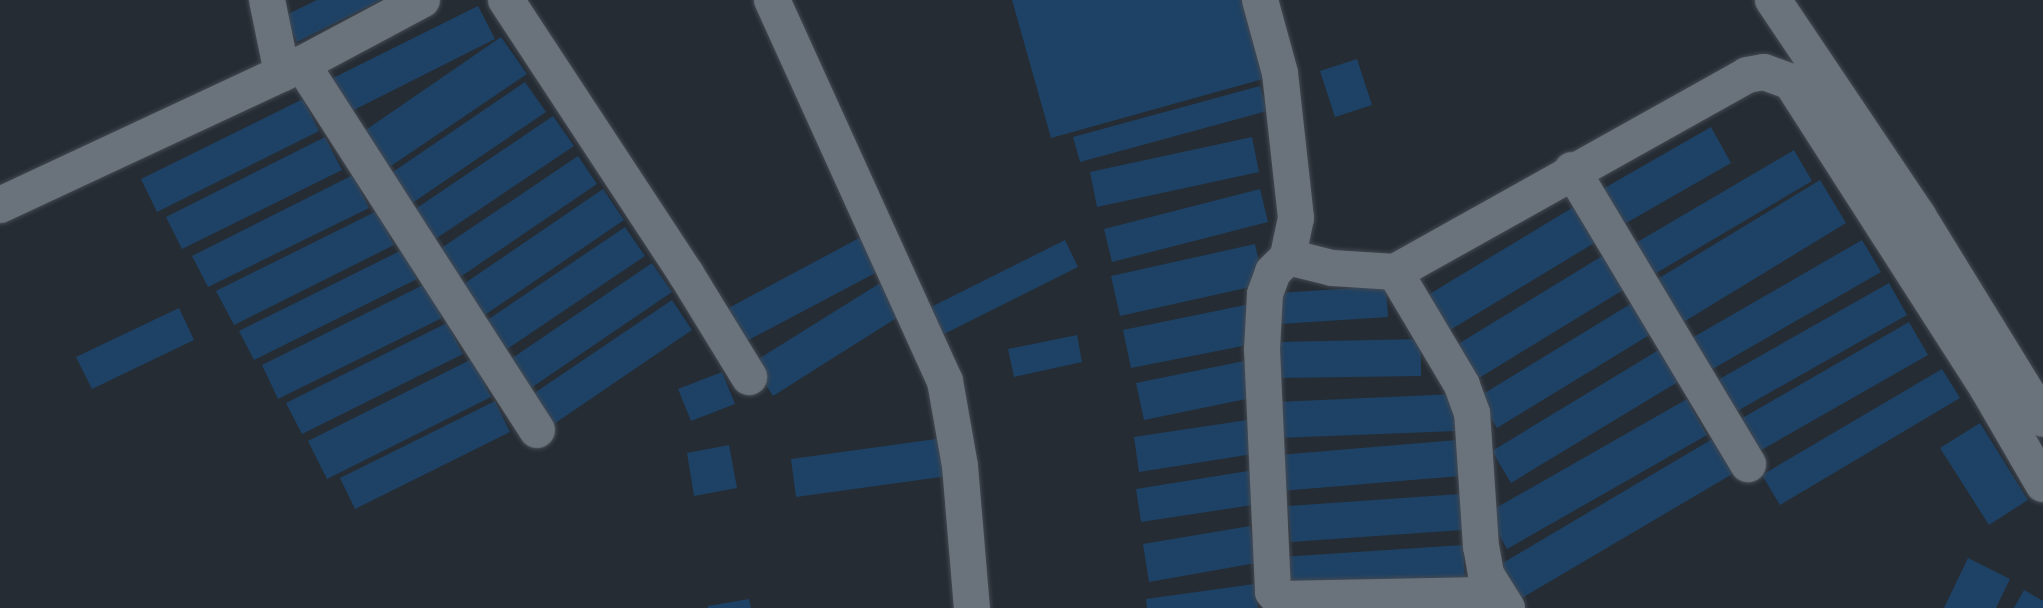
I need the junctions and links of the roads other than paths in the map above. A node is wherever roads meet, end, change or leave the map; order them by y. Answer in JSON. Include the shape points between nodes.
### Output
{"nodes":[{"id":1,"x":267,"y":0,"type":"edge"},
{"id":2,"x":422,"y":0,"type":"edge"},
{"id":3,"x":506,"y":0,"type":"edge"},
{"id":4,"x":772,"y":0,"type":"edge"},
{"id":5,"x":1260,"y":0,"type":"edge"},
{"id":6,"x":1773,"y":0,"type":"edge"},
{"id":7,"x":292,"y":68,"type":"junction"},
{"id":8,"x":1572,"y":170,"type":"junction"},
{"id":9,"x":0,"y":205,"type":"edge"},
{"id":10,"x":1288,"y":257,"type":"junction"},
{"id":11,"x":1395,"y":272,"type":"junction"},
{"id":12,"x":749,"y":377,"type":"dead end"},
{"id":13,"x":2043,"y":419,"type":"edge"},
{"id":14,"x":537,"y":430,"type":"dead end"},
{"id":15,"x":1748,"y":464,"type":"dead end"},
{"id":16,"x":2043,"y":484,"type":"edge"},
{"id":17,"x":1501,"y":601,"type":"edge"},
{"id":18,"x":972,"y":608,"type":"edge"}],
"edges":[{"from":1,"to":7,"type":"street"},
{"from":2,"to":7,"type":"street"},
{"from":3,"to":12,"type":"street"},
{"from":4,"to":18,"type":"street","via":[[945,381],[960,466]]},
{"from":5,"to":10,"type":"street","via":[[1280,73],[1295,187],[1296,218]]},
{"from":6,"to":13,"type":"street","via":[[1918,216]]},
{"from":7,"to":9,"type":"street"},
{"from":7,"to":14,"type":"street"},
{"from":8,"to":11,"type":"street"},
{"from":8,"to":15,"type":"street"},
{"from":8,"to":16,"type":"street","via":[[1747,75],[1764,72],[1791,82]]},
{"from":10,"to":11,"type":"street","via":[[1332,268]]},
{"from":10,"to":17,"type":"street","via":[[1273,272],[1265,294],[1263,335],[1273,592],[1279,599]]},
{"from":11,"to":17,"type":"street","via":[[1462,385],[1472,413],[1481,547],[1486,574]]}]}
